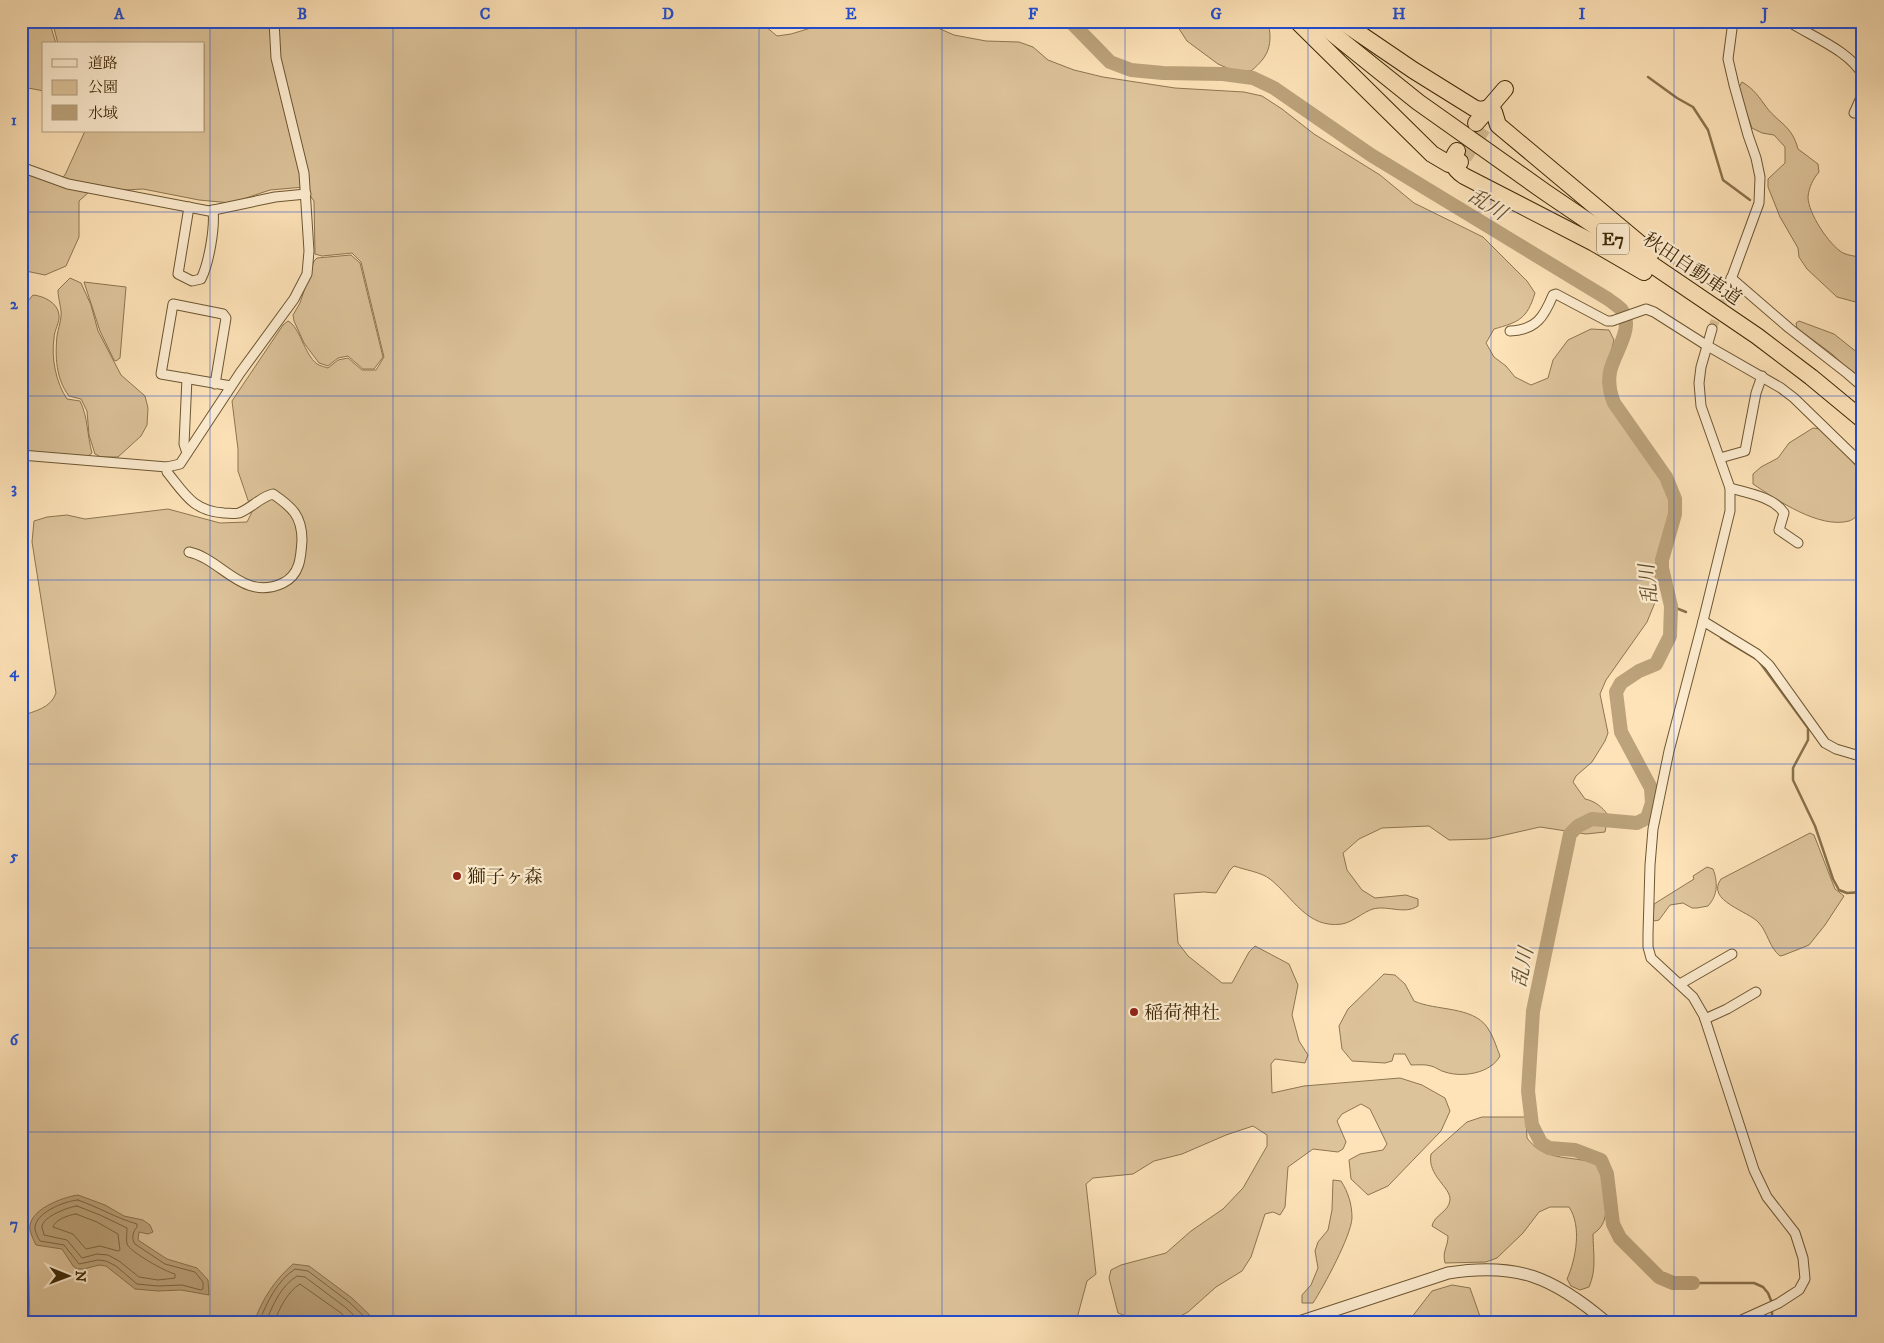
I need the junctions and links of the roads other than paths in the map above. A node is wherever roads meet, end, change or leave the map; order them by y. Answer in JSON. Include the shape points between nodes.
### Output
{"nodes":[{"id":1,"x":274,"y":21,"type":"edge"},
{"id":2,"x":1298,"y":21,"type":"edge"},
{"id":3,"x":1317,"y":21,"type":"edge"},
{"id":4,"x":1341,"y":21,"type":"edge"},
{"id":5,"x":1733,"y":21,"type":"edge"},
{"id":6,"x":1788,"y":21,"type":"edge"},
{"id":7,"x":1862,"y":72,"type":"edge"},
{"id":8,"x":1506,"y":91,"type":"dead end"},
{"id":9,"x":1863,"y":93,"type":"edge"},
{"id":10,"x":1491,"y":110,"type":"junction"},
{"id":11,"x":1854,"y":113,"type":"dead end"},
{"id":12,"x":1480,"y":126,"type":"tunnel mouth"},
{"id":13,"x":21,"y":168,"type":"edge"},
{"id":14,"x":306,"y":194,"type":"junction"},
{"id":15,"x":189,"y":207,"type":"junction"},
{"id":16,"x":213,"y":210,"type":"junction"},
{"id":17,"x":1731,"y":278,"type":"junction"},
{"id":18,"x":1726,"y":293,"type":"tunnel mouth"},
{"id":19,"x":1712,"y":329,"type":"tunnel mouth"},
{"id":20,"x":1510,"y":331,"type":"dead end"},
{"id":21,"x":1757,"y":336,"type":"junction"},
{"id":22,"x":1706,"y":345,"type":"junction"},
{"id":23,"x":1762,"y":376,"type":"junction"},
{"id":24,"x":188,"y":378,"type":"junction"},
{"id":25,"x":215,"y":384,"type":"junction"},
{"id":26,"x":231,"y":386,"type":"junction"},
{"id":27,"x":1863,"y":388,"type":"edge"},
{"id":28,"x":1863,"y":420,"type":"edge"},
{"id":29,"x":187,"y":453,"type":"junction"},
{"id":30,"x":21,"y":455,"type":"edge"},
{"id":31,"x":1720,"y":458,"type":"junction"},
{"id":32,"x":1863,"y":465,"type":"edge"},
{"id":33,"x":167,"y":467,"type":"junction"},
{"id":34,"x":1730,"y":488,"type":"junction"},
{"id":35,"x":1798,"y":543,"type":"dead end"},
{"id":36,"x":189,"y":552,"type":"dead end"},
{"id":37,"x":1703,"y":621,"type":"junction"},
{"id":38,"x":1863,"y":757,"type":"edge"},
{"id":39,"x":1732,"y":954,"type":"dead end"},
{"id":40,"x":1680,"y":984,"type":"junction"},
{"id":41,"x":1756,"y":992,"type":"dead end"},
{"id":42,"x":1705,"y":1018,"type":"junction"},
{"id":43,"x":1299,"y":1322,"type":"edge"},
{"id":44,"x":1606,"y":1322,"type":"edge"},
{"id":45,"x":1736,"y":1322,"type":"edge"}],
"edges":[{"from":1,"to":14,"type":"street","via":[[276,58],[304,173]]},
{"from":2,"to":21,"type":"highway","via":[[1432,154],[1444,162],[1458,158],[1458,172],[1594,243]]},
{"from":3,"to":21,"type":"highway","name":"秋田自動車道","number":"E7","via":[[1470,140]]},
{"from":4,"to":10,"type":"highway","via":[[1474,108]]},
{"from":5,"to":17,"type":"street","via":[[1728,59],[1760,177],[1759,203]]},
{"from":6,"to":7,"type":"street","via":[[1841,53]]},
{"from":8,"to":10,"type":"highway"},
{"from":9,"to":11,"type":"street"},
{"from":10,"to":12,"type":"highway"},
{"from":10,"to":21,"type":"highway","via":[[1503,129],[1636,241]]},
{"from":13,"to":15,"type":"street","via":[[68,184]]},
{"from":14,"to":16,"type":"street"},
{"from":14,"to":26,"type":"street","via":[[307,274],[294,299]]},
{"from":15,"to":16,"type":"street"},
{"from":15,"to":16,"type":"street","via":[[178,274],[192,281],[201,279],[204,272]]},
{"from":17,"to":18,"type":"street"},
{"from":17,"to":27,"type":"street"},
{"from":19,"to":22,"type":"street"},
{"from":20,"to":22,"type":"street","via":[[1522,330],[1536,323],[1556,294],[1607,321],[1646,308]]},
{"from":21,"to":28,"type":"highway","name":"秋田自動車道","number":"E7"},
{"from":22,"to":23,"type":"street"},
{"from":22,"to":31,"type":"street","via":[[1699,383],[1702,406]]},
{"from":23,"to":31,"type":"street","via":[[1744,452]]},
{"from":23,"to":32,"type":"street","via":[[1794,398]]},
{"from":24,"to":25,"type":"street"},
{"from":24,"to":25,"type":"street","via":[[161,374],[173,304],[222,314],[226,318]]},
{"from":24,"to":29,"type":"street","via":[[184,444]]},
{"from":25,"to":26,"type":"street"},
{"from":26,"to":29,"type":"street"},
{"from":29,"to":33,"type":"street","via":[[180,464]]},
{"from":30,"to":33,"type":"street"},
{"from":31,"to":34,"type":"street"},
{"from":33,"to":36,"type":"street","via":[[167,472],[192,502],[203,510],[238,514],[264,496],[273,494],[289,505],[302,529],[302,556],[298,568],[290,579],[270,587],[251,587],[200,554]]},
{"from":34,"to":35,"type":"street","via":[[1780,507],[1784,513],[1779,530]]},
{"from":34,"to":37,"type":"street","via":[[1727,526]]},
{"from":37,"to":38,"type":"street","via":[[1769,665],[1825,743]]},
{"from":37,"to":40,"type":"street","via":[[1669,751],[1653,830],[1650,865],[1648,947],[1651,958]]},
{"from":39,"to":40,"type":"street"},
{"from":40,"to":42,"type":"street","via":[[1693,997]]},
{"from":41,"to":42,"type":"street"},
{"from":42,"to":45,"type":"street","via":[[1754,1170],[1767,1197],[1795,1233],[1803,1258],[1805,1279],[1799,1290],[1779,1303]]},
{"from":43,"to":44,"type":"street","via":[[1448,1272],[1496,1268],[1563,1288]]}]}
